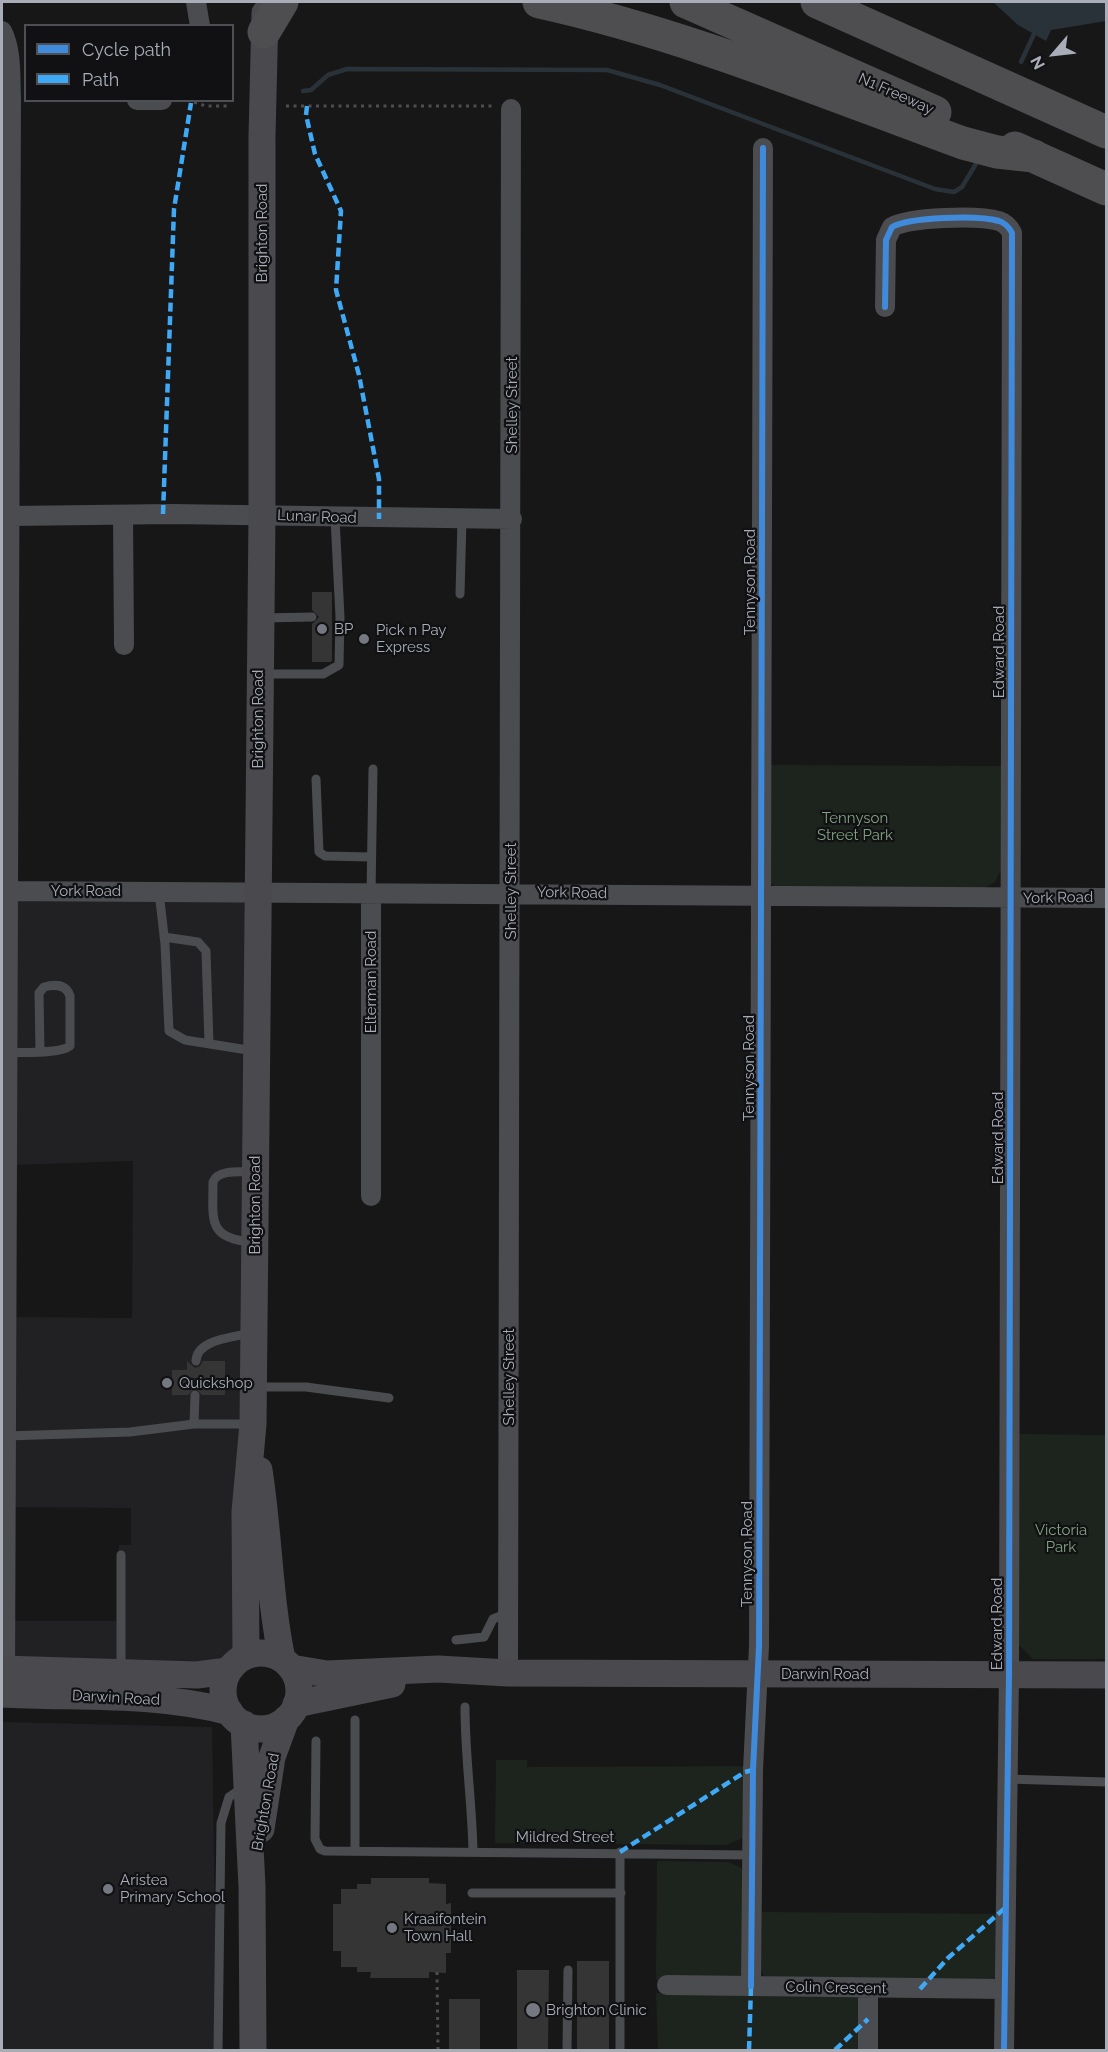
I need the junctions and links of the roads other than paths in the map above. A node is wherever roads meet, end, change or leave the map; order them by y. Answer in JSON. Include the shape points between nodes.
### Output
{"nodes":[{"id":1,"x":196,"y":2,"type":"edge"},
{"id":2,"x":282,"y":2,"type":"edge"},
{"id":3,"x":539,"y":2,"type":"edge"},
{"id":4,"x":686,"y":2,"type":"edge"},
{"id":5,"x":817,"y":2,"type":"edge"},
{"id":6,"x":864,"y":2,"type":"edge"},
{"id":7,"x":265,"y":17,"type":"edge"},
{"id":8,"x":200,"y":24,"type":"edge"},
{"id":9,"x":2,"y":31,"type":"edge"},
{"id":10,"x":13,"y":99,"type":"edge"},
{"id":11,"x":512,"y":109,"type":"road end"},
{"id":12,"x":1107,"y":119,"type":"edge"},
{"id":13,"x":1107,"y":132,"type":"edge"},
{"id":14,"x":763,"y":148,"type":"dead end"},
{"id":15,"x":1034,"y":156,"type":"junction"},
{"id":16,"x":1107,"y":189,"type":"edge"},
{"id":17,"x":885,"y":307,"type":"dead end"},
{"id":18,"x":123,"y":515,"type":"junction"},
{"id":19,"x":261,"y":515,"type":"junction"},
{"id":20,"x":10,"y":516,"type":"junction"},
{"id":21,"x":334,"y":518,"type":"junction"},
{"id":22,"x":462,"y":519,"type":"junction"},
{"id":23,"x":512,"y":519,"type":"junction"},
{"id":24,"x":460,"y":594,"type":"dead end"},
{"id":25,"x":260,"y":618,"type":"junction"},
{"id":26,"x":312,"y":618,"type":"dead end"},
{"id":27,"x":124,"y":645,"type":"dead end"},
{"id":28,"x":258,"y":674,"type":"junction"},
{"id":29,"x":373,"y":769,"type":"dead end"},
{"id":30,"x":316,"y":779,"type":"dead end"},
{"id":31,"x":371,"y":857,"type":"junction"},
{"id":32,"x":5,"y":891,"type":"edge"},
{"id":33,"x":159,"y":892,"type":"junction"},
{"id":34,"x":511,"y":892,"type":"junction"},
{"id":35,"x":257,"y":893,"type":"junction"},
{"id":36,"x":371,"y":895,"type":"junction"},
{"id":37,"x":761,"y":896,"type":"junction"},
{"id":38,"x":1107,"y":897,"type":"edge"},
{"id":39,"x":1011,"y":898,"type":"junction"},
{"id":40,"x":164,"y":938,"type":"junction"},
{"id":41,"x":209,"y":1044,"type":"junction"},
{"id":42,"x":40,"y":1051,"type":"junction"},
{"id":43,"x":256,"y":1051,"type":"junction"},
{"id":44,"x":7,"y":1053,"type":"junction"},
{"id":45,"x":255,"y":1172,"type":"junction"},
{"id":46,"x":371,"y":1196,"type":"dead end"},
{"id":47,"x":255,"y":1242,"type":"junction"},
{"id":48,"x":254,"y":1332,"type":"junction"},
{"id":49,"x":196,"y":1361,"type":"dead end"},
{"id":50,"x":254,"y":1386,"type":"junction"},
{"id":51,"x":195,"y":1395,"type":"dead end"},
{"id":52,"x":389,"y":1398,"type":"dead end"},
{"id":53,"x":194,"y":1424,"type":"junction"},
{"id":54,"x":253,"y":1430,"type":"junction"},
{"id":55,"x":6,"y":1436,"type":"junction"},
{"id":56,"x":121,"y":1555,"type":"dead end"},
{"id":57,"x":508,"y":1613,"type":"junction"},
{"id":58,"x":456,"y":1640,"type":"dead end"},
{"id":59,"x":237,"y":1663,"type":"junction"},
{"id":60,"x":286,"y":1664,"type":"junction"},
{"id":61,"x":471,"y":1672,"type":"junction"},
{"id":62,"x":121,"y":1673,"type":"junction"},
{"id":63,"x":508,"y":1673,"type":"junction"},
{"id":64,"x":756,"y":1673,"type":"junction"},
{"id":65,"x":1009,"y":1674,"type":"junction"},
{"id":66,"x":1107,"y":1674,"type":"edge"},
{"id":67,"x":3,"y":1682,"type":"edge"},
{"id":68,"x":465,"y":1707,"type":"dead end"},
{"id":69,"x":291,"y":1712,"type":"junction"},
{"id":70,"x":237,"y":1718,"type":"junction"},
{"id":71,"x":356,"y":1720,"type":"dead end"},
{"id":72,"x":316,"y":1741,"type":"dead end"},
{"id":73,"x":1006,"y":1779,"type":"junction"},
{"id":74,"x":1107,"y":1782,"type":"edge"},
{"id":75,"x":248,"y":1785,"type":"junction"},
{"id":76,"x":355,"y":1851,"type":"junction"},
{"id":77,"x":473,"y":1851,"type":"junction"},
{"id":78,"x":620,"y":1852,"type":"junction"},
{"id":79,"x":752,"y":1855,"type":"junction"},
{"id":80,"x":252,"y":1887,"type":"junction"},
{"id":81,"x":472,"y":1893,"type":"dead end"},
{"id":82,"x":621,"y":1893,"type":"junction"},
{"id":83,"x":568,"y":1970,"type":"dead end"},
{"id":84,"x":667,"y":1985,"type":"dead end"},
{"id":85,"x":751,"y":1986,"type":"junction"},
{"id":86,"x":868,"y":1989,"type":"junction"},
{"id":87,"x":1005,"y":1989,"type":"junction"},
{"id":88,"x":218,"y":2050,"type":"edge"},
{"id":89,"x":253,"y":2050,"type":"edge"},
{"id":90,"x":567,"y":2050,"type":"edge"},
{"id":91,"x":620,"y":2050,"type":"edge"},
{"id":92,"x":868,"y":2050,"type":"edge"},
{"id":93,"x":1004,"y":2050,"type":"edge"}],
"edges":[{"from":1,"to":8,"type":"street"},
{"from":2,"to":7,"type":"highway"},
{"from":3,"to":15,"type":"highway","via":[[646,28],[963,143]]},
{"from":4,"to":15,"type":"highway","name":"N1 Freeway"},
{"from":5,"to":13,"type":"highway"},
{"from":6,"to":12,"type":"highway"},
{"from":7,"to":19,"type":"main road","name":"Brighton Road"},
{"from":9,"to":10,"type":"street","via":[[10,60]]},
{"from":10,"to":20,"type":"street","via":[[8,331]]},
{"from":11,"to":23,"type":"street","name":"Shelley Street"},
{"from":14,"to":37,"type":"street","name":"Tennyson Road"},
{"from":15,"to":16,"type":"highway","name":"N1 Freeway"},
{"from":17,"to":39,"type":"street","name":"Edward Road","via":[[886,240],[892,227],[956,219],[992,220],[1008,226],[1012,233]]},
{"from":18,"to":19,"type":"street","name":"Lunar Road"},
{"from":18,"to":20,"type":"street","name":"Lunar Road"},
{"from":18,"to":27,"type":"street"},
{"from":19,"to":21,"type":"street","name":"Lunar Road"},
{"from":19,"to":25,"type":"main road","name":"Brighton Road"},
{"from":20,"to":32,"type":"street"},
{"from":21,"to":22,"type":"street","name":"Lunar Road"},
{"from":21,"to":28,"type":"lane","via":[[340,660],[332,671],[323,674]]},
{"from":22,"to":23,"type":"street","name":"Lunar Road"},
{"from":22,"to":24,"type":"lane"},
{"from":23,"to":34,"type":"street","name":"Shelley Street"},
{"from":25,"to":26,"type":"lane"},
{"from":25,"to":28,"type":"main road","name":"Brighton Road"},
{"from":28,"to":35,"type":"main road","name":"Brighton Road"},
{"from":29,"to":31,"type":"lane","name":"Elterman Road"},
{"from":30,"to":31,"type":"lane","via":[[319,852],[325,856]]},
{"from":31,"to":36,"type":"lane","name":"Elterman Road"},
{"from":32,"to":33,"type":"street","name":"York Road"},
{"from":32,"to":44,"type":"street"},
{"from":33,"to":35,"type":"street","name":"York Road"},
{"from":33,"to":40,"type":"lane"},
{"from":34,"to":36,"type":"street","name":"York Road"},
{"from":34,"to":37,"type":"street","name":"York Road"},
{"from":34,"to":57,"type":"street","name":"Shelley Street"},
{"from":35,"to":36,"type":"street","name":"York Road"},
{"from":35,"to":43,"type":"main road","name":"Brighton Road"},
{"from":36,"to":46,"type":"street","name":"Elterman Road"},
{"from":37,"to":39,"type":"street","name":"York Road"},
{"from":37,"to":64,"type":"street","name":"Tennyson Road"},
{"from":38,"to":39,"type":"street","name":"York Road"},
{"from":39,"to":65,"type":"street","name":"Edward Road"},
{"from":40,"to":41,"type":"lane","via":[[169,1031],[185,1040]]},
{"from":40,"to":41,"type":"lane","via":[[198,942],[206,951]]},
{"from":41,"to":43,"type":"lane"},
{"from":42,"to":42,"type":"lane","via":[[66,1049],[70,1044],[70,996],[60,985],[47,986],[39,993]]},
{"from":42,"to":44,"type":"lane"},
{"from":43,"to":45,"type":"main road","name":"Brighton Road"},
{"from":44,"to":55,"type":"street"},
{"from":45,"to":47,"type":"main road","name":"Brighton Road"},
{"from":45,"to":47,"type":"lane","via":[[218,1175],[213,1182],[213,1221],[217,1229],[238,1241]]},
{"from":47,"to":48,"type":"main road","name":"Brighton Road"},
{"from":48,"to":49,"type":"lane","via":[[204,1345]]},
{"from":48,"to":50,"type":"main road","name":"Brighton Road"},
{"from":50,"to":52,"type":"lane","via":[[306,1387]]},
{"from":50,"to":54,"type":"main road","name":"Brighton Road"},
{"from":51,"to":53,"type":"lane"},
{"from":53,"to":54,"type":"lane"},
{"from":53,"to":55,"type":"lane","via":[[130,1432]]},
{"from":54,"to":59,"type":"main road","name":"Brighton Road"},
{"from":54,"to":60,"type":"main road","name":"Brighton Road","via":[[274,1617]]},
{"from":55,"to":67,"type":"street"},
{"from":56,"to":62,"type":"lane"},
{"from":57,"to":58,"type":"lane","via":[[493,1619],[484,1637]]},
{"from":57,"to":63,"type":"street","name":"Shelley Street"},
{"from":59,"to":60,"type":"main road","via":[[258,1653]]},
{"from":59,"to":62,"type":"main road","name":"Darwin Road","via":[[197,1675]]},
{"from":59,"to":70,"type":"main road","via":[[223,1692]]},
{"from":60,"to":61,"type":"main road","name":"Darwin Road","via":[[327,1674],[402,1669]]},
{"from":60,"to":69,"type":"main road","via":[[297,1679],[298,1692]]},
{"from":61,"to":63,"type":"main road","name":"Darwin Road"},
{"from":61,"to":69,"type":"main road","name":"Darwin Road","via":[[383,1686]]},
{"from":62,"to":67,"type":"main road","name":"Darwin Road"},
{"from":63,"to":64,"type":"main road","name":"Darwin Road"},
{"from":64,"to":65,"type":"main road","name":"Darwin Road"},
{"from":64,"to":79,"type":"street","name":"Tennyson Road"},
{"from":65,"to":66,"type":"main road","name":"Darwin Road"},
{"from":65,"to":73,"type":"street","name":"Edward Road"},
{"from":67,"to":70,"type":"main road","name":"Darwin Road","via":[[196,1703]]},
{"from":68,"to":77,"type":"lane"},
{"from":69,"to":70,"type":"main road","via":[[266,1728]]},
{"from":69,"to":80,"type":"main road","name":"Brighton Road","via":[[272,1756]]},
{"from":70,"to":75,"type":"main road","name":"Brighton Road"},
{"from":71,"to":76,"type":"lane"},
{"from":72,"to":76,"type":"lane","name":"Mildred Street","via":[[315,1842],[325,1851]]},
{"from":73,"to":74,"type":"lane"},
{"from":73,"to":87,"type":"street","name":"Edward Road"},
{"from":75,"to":80,"type":"main road","name":"Brighton Road"},
{"from":75,"to":88,"type":"lane","via":[[229,1797],[220,1823]]},
{"from":76,"to":77,"type":"lane","name":"Mildred Street"},
{"from":77,"to":78,"type":"lane","name":"Mildred Street"},
{"from":78,"to":79,"type":"lane","name":"Mildred Street"},
{"from":78,"to":82,"type":"lane"},
{"from":79,"to":85,"type":"street","name":"Tennyson Road"},
{"from":80,"to":89,"type":"main road","name":"Brighton Road"},
{"from":81,"to":82,"type":"lane"},
{"from":82,"to":91,"type":"lane"},
{"from":83,"to":90,"type":"lane"},
{"from":84,"to":85,"type":"street","name":"Colin Crescent"},
{"from":85,"to":86,"type":"street","name":"Colin Crescent"},
{"from":86,"to":87,"type":"street","name":"Colin Crescent"},
{"from":86,"to":92,"type":"street"},
{"from":87,"to":93,"type":"street","name":"Edward Road"}]}
